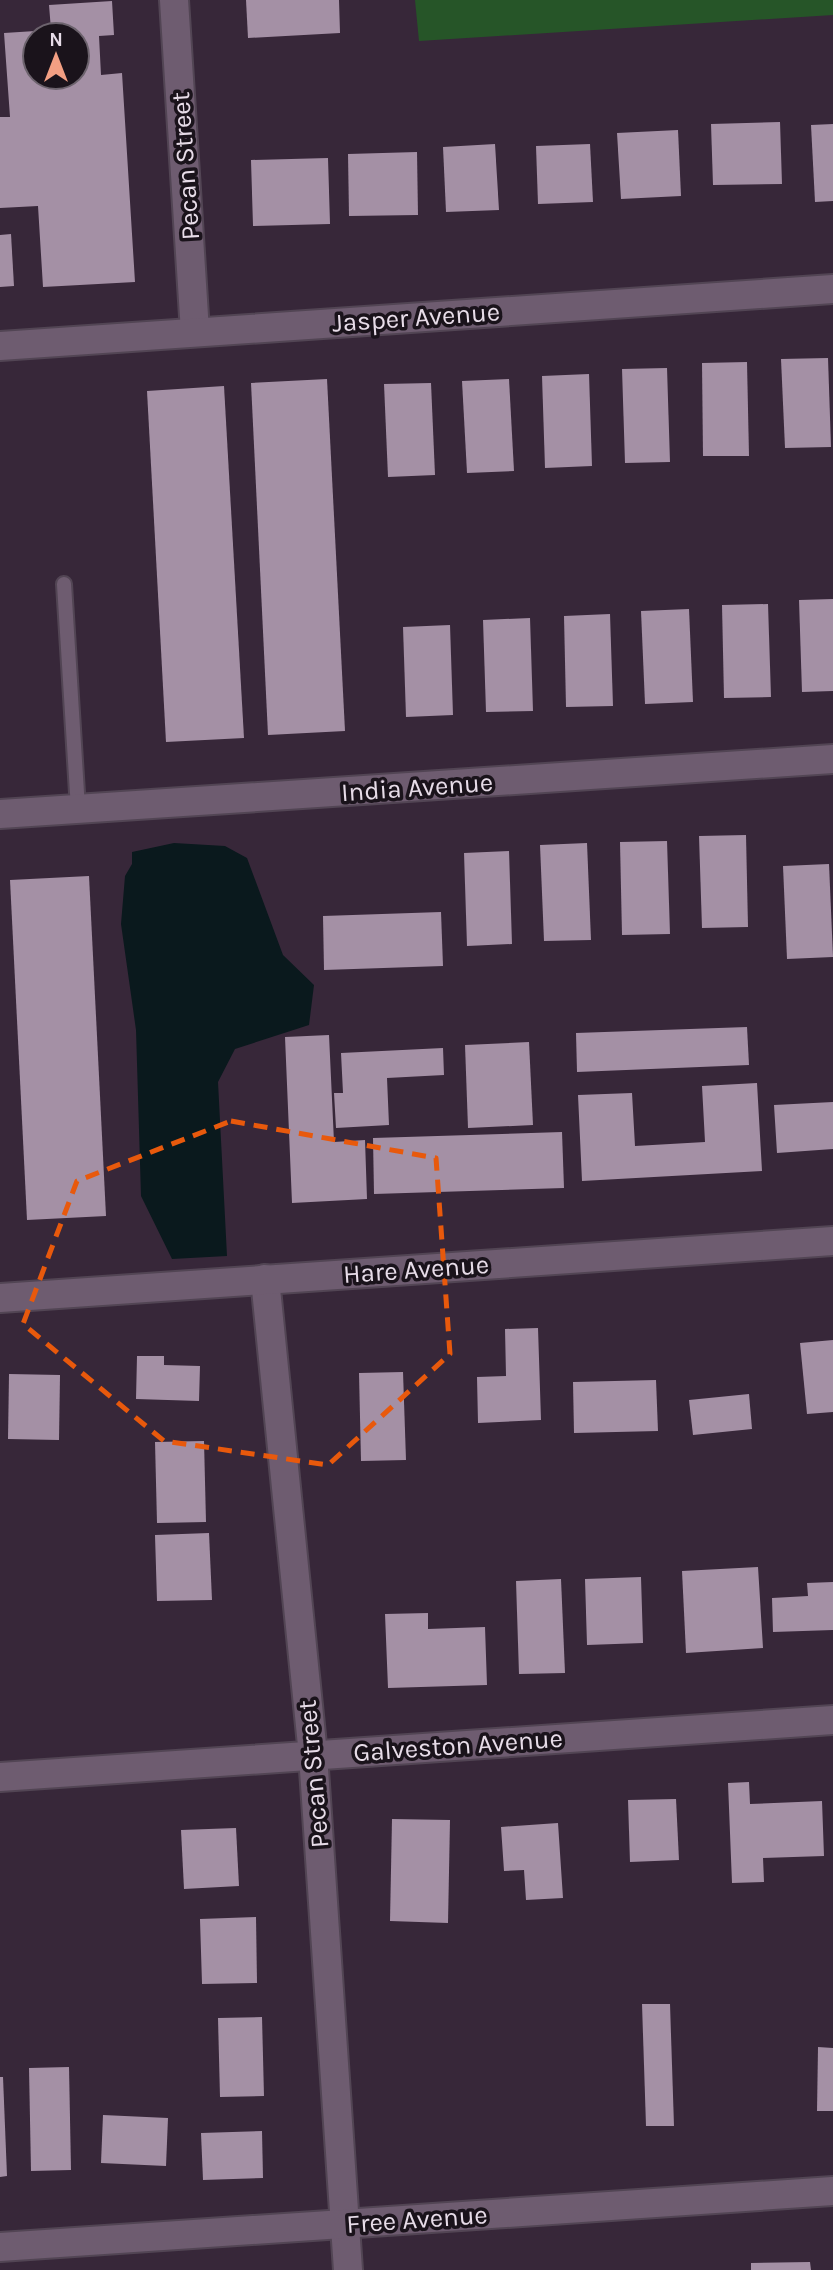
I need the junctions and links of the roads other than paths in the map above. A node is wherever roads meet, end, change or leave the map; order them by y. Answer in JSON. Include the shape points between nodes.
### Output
{"nodes":[{"id":1,"x":174,"y":0,"type":"edge"},
{"id":2,"x":833,"y":289,"type":"edge"},
{"id":3,"x":195,"y":332,"type":"junction"},
{"id":4,"x":0,"y":346,"type":"edge"},
{"id":5,"x":64,"y":584,"type":"dead end"},
{"id":6,"x":833,"y":759,"type":"edge"},
{"id":7,"x":78,"y":809,"type":"junction"},
{"id":8,"x":0,"y":814,"type":"edge"},
{"id":9,"x":833,"y":1241,"type":"edge"},
{"id":10,"x":265,"y":1279,"type":"junction"},
{"id":11,"x":0,"y":1298,"type":"edge"},
{"id":12,"x":833,"y":1720,"type":"edge"},
{"id":13,"x":313,"y":1755,"type":"junction"},
{"id":14,"x":0,"y":1777,"type":"edge"},
{"id":15,"x":833,"y":2191,"type":"edge"},
{"id":16,"x":344,"y":2224,"type":"junction"},
{"id":17,"x":0,"y":2248,"type":"edge"},
{"id":18,"x":348,"y":2270,"type":"edge"}],
"edges":[{"from":1,"to":3,"type":"street","name":"Pecan Street"},
{"from":2,"to":3,"type":"street","name":"Jasper Avenue"},
{"from":3,"to":4,"type":"street","name":"Jasper Avenue"},
{"from":5,"to":7,"type":"lane"},
{"from":6,"to":7,"type":"street","name":"India Avenue"},
{"from":7,"to":8,"type":"street","name":"India Avenue"},
{"from":9,"to":10,"type":"street","name":"Hare Avenue"},
{"from":10,"to":11,"type":"street","name":"Hare Avenue"},
{"from":10,"to":13,"type":"street","name":"Pecan Street"},
{"from":12,"to":13,"type":"street","name":"Galveston Avenue"},
{"from":13,"to":14,"type":"street","name":"Galveston Avenue"},
{"from":13,"to":16,"type":"street","name":"Pecan Street"},
{"from":15,"to":16,"type":"street","name":"Free Avenue"},
{"from":16,"to":17,"type":"street","name":"Free Avenue"},
{"from":16,"to":18,"type":"street","name":"Pecan Street"}]}
